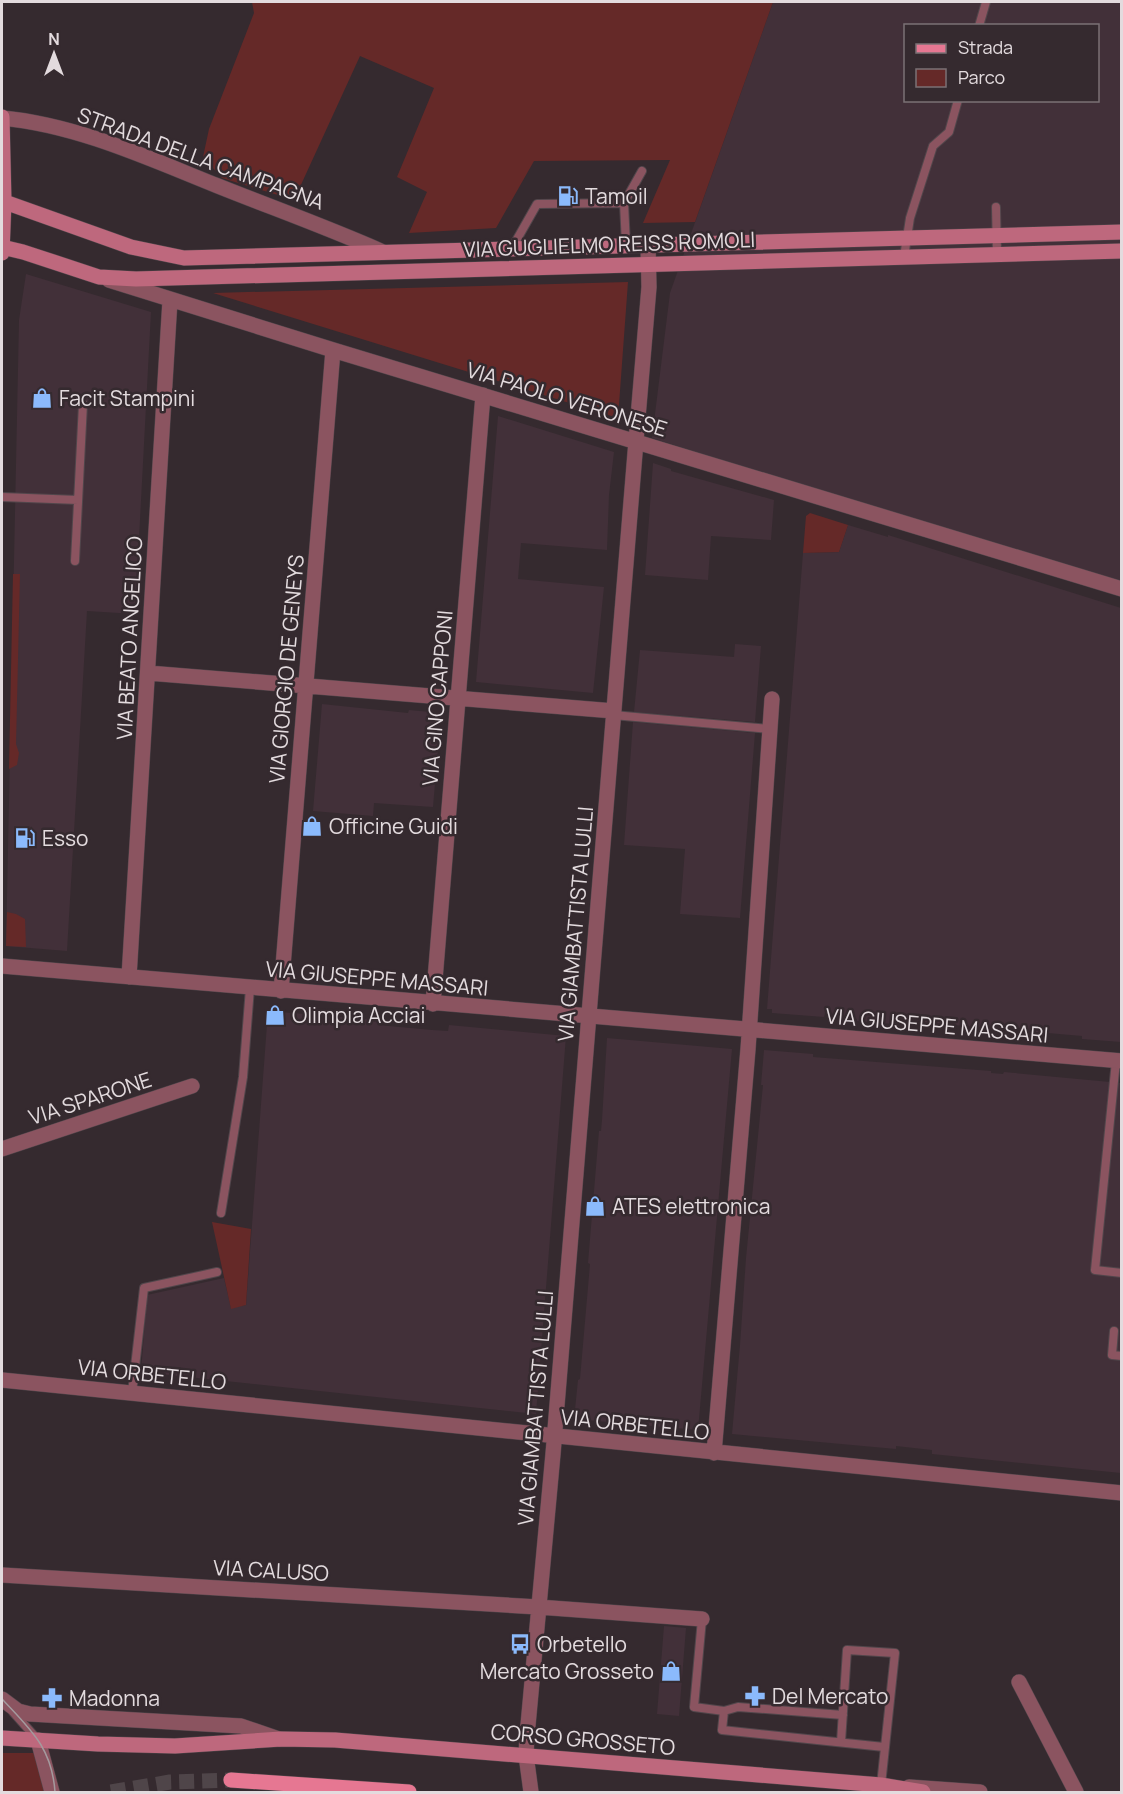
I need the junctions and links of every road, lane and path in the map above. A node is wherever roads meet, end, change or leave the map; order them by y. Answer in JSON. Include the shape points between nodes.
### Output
{"nodes":[{"id":1,"x":986,"y":2,"type":"edge"},
{"id":2,"x":980,"y":24,"type":"edge"},
{"id":3,"x":957,"y":102,"type":"edge"},
{"id":4,"x":2,"y":117,"type":"edge"},
{"id":5,"x":642,"y":171,"type":"dead end"},
{"id":6,"x":3,"y":202,"type":"edge"},
{"id":7,"x":624,"y":203,"type":"junction"},
{"id":8,"x":996,"y":207,"type":"dead end"},
{"id":9,"x":1122,"y":232,"type":"edge"},
{"id":10,"x":997,"y":235,"type":"junction"},
{"id":11,"x":907,"y":238,"type":"junction"},
{"id":12,"x":626,"y":245,"type":"junction"},
{"id":13,"x":648,"y":245,"type":"junction"},
{"id":14,"x":2,"y":247,"type":"edge"},
{"id":15,"x":512,"y":248,"type":"junction"},
{"id":16,"x":1122,"y":251,"type":"edge"},
{"id":17,"x":382,"y":252,"type":"junction"},
{"id":18,"x":2,"y":253,"type":"edge"},
{"id":19,"x":997,"y":254,"type":"junction"},
{"id":20,"x":904,"y":257,"type":"junction"},
{"id":21,"x":649,"y":264,"type":"junction"},
{"id":22,"x":99,"y":277,"type":"junction"},
{"id":23,"x":170,"y":300,"type":"junction"},
{"id":24,"x":333,"y":350,"type":"junction"},
{"id":25,"x":483,"y":395,"type":"junction"},
{"id":26,"x":83,"y":404,"type":"dead end"},
{"id":27,"x":636,"y":441,"type":"junction"},
{"id":28,"x":2,"y":497,"type":"edge"},
{"id":29,"x":78,"y":500,"type":"junction"},
{"id":30,"x":75,"y":561,"type":"dead end"},
{"id":31,"x":1122,"y":589,"type":"edge"},
{"id":32,"x":148,"y":672,"type":"junction"},
{"id":33,"x":306,"y":685,"type":"junction"},
{"id":34,"x":458,"y":698,"type":"junction"},
{"id":35,"x":772,"y":699,"type":"dead end"},
{"id":36,"x":613,"y":713,"type":"junction"},
{"id":37,"x":770,"y":729,"type":"junction"},
{"id":38,"x":2,"y":966,"type":"edge"},
{"id":39,"x":129,"y":977,"type":"junction"},
{"id":40,"x":250,"y":988,"type":"junction"},
{"id":41,"x":281,"y":991,"type":"junction"},
{"id":42,"x":433,"y":1004,"type":"junction"},
{"id":43,"x":589,"y":1016,"type":"junction"},
{"id":44,"x":749,"y":1030,"type":"junction"},
{"id":45,"x":1119,"y":1061,"type":"edge"},
{"id":46,"x":192,"y":1086,"type":"dead end"},
{"id":47,"x":2,"y":1149,"type":"edge"},
{"id":48,"x":220,"y":1213,"type":"dead end"},
{"id":49,"x":217,"y":1272,"type":"dead end"},
{"id":50,"x":1122,"y":1273,"type":"edge"},
{"id":51,"x":1114,"y":1331,"type":"dead end"},
{"id":52,"x":1122,"y":1356,"type":"edge"},
{"id":53,"x":2,"y":1380,"type":"edge"},
{"id":54,"x":132,"y":1393,"type":"junction"},
{"id":55,"x":554,"y":1437,"type":"junction"},
{"id":56,"x":714,"y":1452,"type":"junction"},
{"id":57,"x":1122,"y":1493,"type":"edge"},
{"id":58,"x":2,"y":1575,"type":"edge"},
{"id":59,"x":538,"y":1607,"type":"junction"},
{"id":60,"x":702,"y":1619,"type":"joint"},
{"id":61,"x":1019,"y":1682,"type":"dead end"},
{"id":62,"x":7,"y":1704,"type":"edge"},
{"id":63,"x":724,"y":1711,"type":"junction"},
{"id":64,"x":843,"y":1715,"type":"junction"},
{"id":65,"x":2,"y":1738,"type":"edge"},
{"id":66,"x":281,"y":1739,"type":"junction"},
{"id":67,"x":38,"y":1740,"type":"junction"},
{"id":68,"x":841,"y":1742,"type":"junction"},
{"id":69,"x":884,"y":1747,"type":"junction"},
{"id":70,"x":526,"y":1755,"type":"junction"},
{"id":71,"x":231,"y":1780,"type":"tunnel mouth"},
{"id":72,"x":881,"y":1785,"type":"junction"},
{"id":73,"x":51,"y":1791,"type":"edge"},
{"id":74,"x":409,"y":1792,"type":"edge"},
{"id":75,"x":531,"y":1792,"type":"edge"},
{"id":76,"x":923,"y":1792,"type":"edge"},
{"id":77,"x":980,"y":1792,"type":"edge"},
{"id":78,"x":1077,"y":1792,"type":"edge"}],
"edges":[{"from":1,"to":2,"type":"lane"},
{"from":3,"to":11,"type":"lane","via":[[949,132],[933,146]]},
{"from":4,"to":6,"type":"main road"},
{"from":4,"to":17,"type":"street","name":"STRADA DELLA CAMPAGNA","via":[[57,127],[124,149]]},
{"from":5,"to":7,"type":"lane"},
{"from":6,"to":14,"type":"main road"},
{"from":6,"to":17,"type":"main road","name":"VIA GUGLIELMO REISS ROMOLI","via":[[131,247],[184,258]]},
{"from":7,"to":12,"type":"lane"},
{"from":7,"to":15,"type":"lane","via":[[537,204]]},
{"from":8,"to":10,"type":"lane"},
{"from":9,"to":10,"type":"main road","name":"VIA GUGLIELMO REISS ROMOLI"},
{"from":10,"to":11,"type":"main road","name":"VIA GUGLIELMO REISS ROMOLI"},
{"from":10,"to":19,"type":"lane"},
{"from":11,"to":13,"type":"main road","name":"VIA GUGLIELMO REISS ROMOLI"},
{"from":11,"to":20,"type":"lane"},
{"from":12,"to":13,"type":"main road","name":"VIA GUGLIELMO REISS ROMOLI"},
{"from":12,"to":15,"type":"main road","name":"VIA GUGLIELMO REISS ROMOLI"},
{"from":13,"to":21,"type":"street","name":"VIA GIAMBATTISTA LULLI"},
{"from":14,"to":18,"type":"main road"},
{"from":14,"to":22,"type":"main road","name":"VIA PAOLO VERONESE"},
{"from":15,"to":17,"type":"main road","name":"VIA GUGLIELMO REISS ROMOLI"},
{"from":16,"to":19,"type":"main road","name":"VIA GUGLIELMO REISS ROMOLI"},
{"from":19,"to":20,"type":"main road","name":"VIA GUGLIELMO REISS ROMOLI"},
{"from":20,"to":21,"type":"main road","name":"VIA GUGLIELMO REISS ROMOLI"},
{"from":21,"to":22,"type":"main road","name":"VIA GUGLIELMO REISS ROMOLI"},
{"from":21,"to":27,"type":"street","name":"VIA GIAMBATTISTA LULLI"},
{"from":22,"to":23,"type":"street","name":"VIA PAOLO VERONESE"},
{"from":23,"to":24,"type":"street","name":"VIA PAOLO VERONESE"},
{"from":23,"to":32,"type":"street","name":"VIA BEATO ANGELICO"},
{"from":24,"to":25,"type":"street","name":"VIA PAOLO VERONESE"},
{"from":24,"to":33,"type":"street","name":"VIA GIORGIO DE GENEYS"},
{"from":25,"to":27,"type":"street","name":"VIA PAOLO VERONESE"},
{"from":25,"to":34,"type":"street","name":"VIA GINO CAPPONI"},
{"from":26,"to":29,"type":"lane"},
{"from":27,"to":31,"type":"street","name":"VIA PAOLO VERONESE"},
{"from":27,"to":36,"type":"street","name":"VIA GIAMBATTISTA LULLI"},
{"from":28,"to":29,"type":"lane"},
{"from":29,"to":30,"type":"lane"},
{"from":32,"to":33,"type":"street"},
{"from":32,"to":39,"type":"street","name":"VIA BEATO ANGELICO"},
{"from":33,"to":34,"type":"street"},
{"from":33,"to":41,"type":"street","name":"VIA GIORGIO DE GENEYS"},
{"from":34,"to":36,"type":"street"},
{"from":34,"to":42,"type":"street","name":"VIA GINO CAPPONI"},
{"from":35,"to":37,"type":"street"},
{"from":36,"to":37,"type":"lane"},
{"from":36,"to":43,"type":"street","name":"VIA GIAMBATTISTA LULLI"},
{"from":37,"to":44,"type":"street"},
{"from":38,"to":39,"type":"street","name":"VIA GIUSEPPE MASSARI"},
{"from":39,"to":40,"type":"street","name":"VIA GIUSEPPE MASSARI"},
{"from":40,"to":41,"type":"street","name":"VIA GIUSEPPE MASSARI"},
{"from":40,"to":48,"type":"lane","via":[[243,1077]]},
{"from":41,"to":42,"type":"street","name":"VIA GIUSEPPE MASSARI"},
{"from":42,"to":43,"type":"street","name":"VIA GIUSEPPE MASSARI"},
{"from":43,"to":44,"type":"street","name":"VIA GIUSEPPE MASSARI"},
{"from":43,"to":55,"type":"street","name":"VIA GIAMBATTISTA LULLI"},
{"from":44,"to":45,"type":"street","name":"VIA GIUSEPPE MASSARI"},
{"from":44,"to":56,"type":"street"},
{"from":45,"to":50,"type":"lane","via":[[1095,1270]]},
{"from":46,"to":47,"type":"street","name":"VIA SPARONE"},
{"from":49,"to":54,"type":"lane","via":[[144,1288]]},
{"from":51,"to":52,"type":"lane","via":[[1112,1355]]},
{"from":53,"to":54,"type":"street","name":"VIA ORBETELLO"},
{"from":54,"to":55,"type":"street","name":"VIA ORBETELLO"},
{"from":55,"to":56,"type":"street","name":"VIA ORBETELLO"},
{"from":55,"to":59,"type":"street","name":"VIA GIAMBATTISTA LULLI"},
{"from":56,"to":57,"type":"street","name":"VIA ORBETELLO"},
{"from":58,"to":59,"type":"street","name":"VIA CALUSO"},
{"from":59,"to":60,"type":"street"},
{"from":59,"to":70,"type":"street","name":"VIA GIAMBATTISTA LULLI"},
{"from":60,"to":63,"type":"lane","via":[[694,1707]]},
{"from":61,"to":78,"type":"street"},
{"from":62,"to":66,"type":"street","name":"CORSO GROSSETO","via":[[38,1715],[241,1726]]},
{"from":62,"to":67,"type":"lane"},
{"from":63,"to":64,"type":"lane","via":[[738,1707]]},
{"from":63,"to":68,"type":"lane","via":[[722,1730]]},
{"from":64,"to":68,"type":"lane"},
{"from":64,"to":69,"type":"lane","via":[[847,1650],[895,1653]]},
{"from":65,"to":67,"type":"main road","name":"CORSO GROSSETO"},
{"from":66,"to":67,"type":"main road","name":"CORSO GROSSETO","via":[[175,1746]]},
{"from":66,"to":70,"type":"main road","name":"CORSO GROSSETO"},
{"from":67,"to":73,"type":"street"},
{"from":68,"to":69,"type":"lane"},
{"from":69,"to":72,"type":"lane"},
{"from":70,"to":72,"type":"main road","name":"CORSO GROSSETO"},
{"from":70,"to":75,"type":"street","name":"VIA GIAMBATTISTA LULLI"},
{"from":71,"to":74,"type":"main road"},
{"from":72,"to":76,"type":"main road","name":"CORSO GROSSETO"},
{"from":72,"to":77,"type":"street","name":"CORSO GROSSETO"}]}
